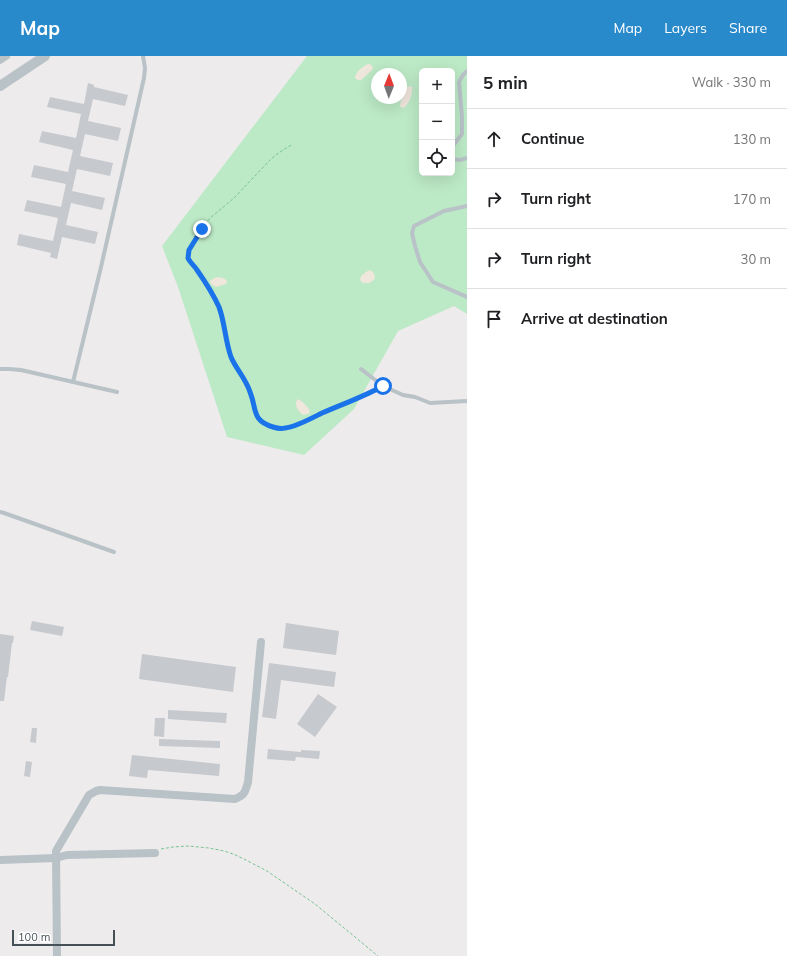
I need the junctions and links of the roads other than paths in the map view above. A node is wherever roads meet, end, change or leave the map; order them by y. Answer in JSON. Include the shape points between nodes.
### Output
{"nodes":[{"id":1,"x":6,"y":56,"type":"edge"},
{"id":2,"x":45,"y":56,"type":"edge"},
{"id":3,"x":143,"y":56,"type":"edge"},
{"id":4,"x":0,"y":60,"type":"edge"},
{"id":5,"x":467,"y":71,"type":"edge"},
{"id":6,"x":0,"y":86,"type":"edge"},
{"id":7,"x":455,"y":143,"type":"edge"},
{"id":8,"x":467,"y":158,"type":"edge"},
{"id":9,"x":455,"y":159,"type":"edge"},
{"id":10,"x":467,"y":206,"type":"edge"},
{"id":11,"x":467,"y":297,"type":"edge"},
{"id":12,"x":0,"y":369,"type":"edge"},
{"id":13,"x":361,"y":369,"type":"dead end"},
{"id":14,"x":73,"y":382,"type":"junction"},
{"id":15,"x":117,"y":392,"type":"dead end"},
{"id":16,"x":467,"y":401,"type":"edge"},
{"id":17,"x":0,"y":512,"type":"edge"},
{"id":18,"x":114,"y":552,"type":"dead end"},
{"id":19,"x":261,"y":642,"type":"dead end"},
{"id":20,"x":155,"y":853,"type":"road end"},
{"id":21,"x":56,"y":858,"type":"junction"},
{"id":22,"x":0,"y":860,"type":"edge"},
{"id":23,"x":57,"y":956,"type":"edge"}],
"edges":[{"from":1,"to":4,"type":"street"},
{"from":2,"to":6,"type":"street"},
{"from":3,"to":14,"type":"lane","via":[[144,78]]},
{"from":5,"to":7,"type":"lane","via":[[459,82],[462,134]]},
{"from":8,"to":9,"type":"lane"},
{"from":10,"to":11,"type":"lane","via":[[434,215],[414,226],[412,233],[420,262],[433,282]]},
{"from":12,"to":14,"type":"lane","via":[[21,370]]},
{"from":13,"to":16,"type":"lane","via":[[383,386],[403,395],[430,403]]},
{"from":14,"to":15,"type":"lane"},
{"from":17,"to":18,"type":"lane"},
{"from":19,"to":21,"type":"street","via":[[248,782],[244,793],[235,799],[226,799],[96,791],[89,795],[79,810],[56,851]]},
{"from":20,"to":21,"type":"street","via":[[68,855]]},
{"from":21,"to":22,"type":"street"},
{"from":21,"to":23,"type":"street"}]}
